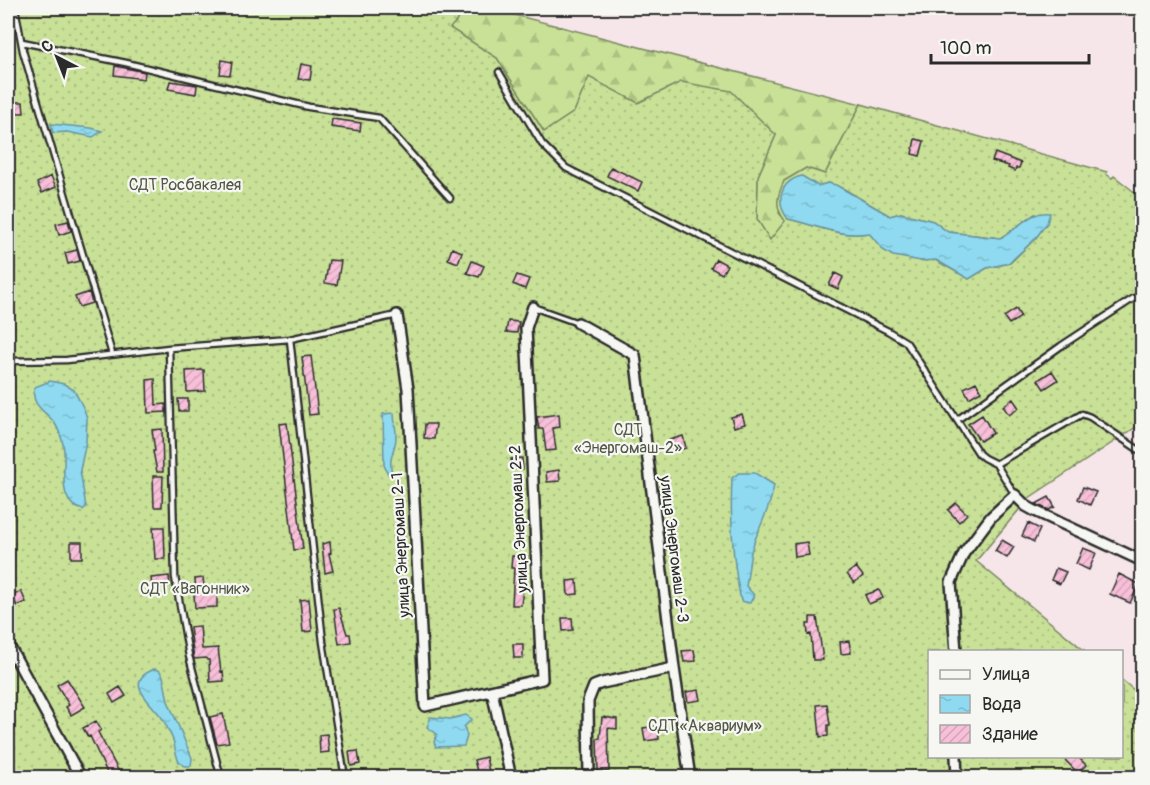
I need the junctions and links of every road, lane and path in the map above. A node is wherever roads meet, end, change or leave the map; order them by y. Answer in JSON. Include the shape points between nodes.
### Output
{"nodes":[{"id":1,"x":15,"y":8,"type":"edge"},
{"id":2,"x":22,"y":42,"type":"junction"},
{"id":3,"x":499,"y":72,"type":"dead end"},
{"id":4,"x":450,"y":198,"type":"dead end"},
{"id":5,"x":1134,"y":298,"type":"dead end"},
{"id":6,"x":533,"y":307,"type":"joint"},
{"id":7,"x":397,"y":315,"type":"joint"},
{"id":8,"x":578,"y":323,"type":"joint"},
{"id":9,"x":290,"y":339,"type":"junction"},
{"id":10,"x":168,"y":348,"type":"junction"},
{"id":11,"x":112,"y":354,"type":"junction"},
{"id":12,"x":8,"y":361,"type":"edge"},
{"id":13,"x":957,"y":420,"type":"junction"},
{"id":14,"x":1143,"y":452,"type":"edge"},
{"id":15,"x":996,"y":464,"type":"junction"},
{"id":16,"x":1015,"y":495,"type":"junction"},
{"id":17,"x":1143,"y":561,"type":"edge"},
{"id":18,"x":8,"y":644,"type":"edge"},
{"id":19,"x":956,"y":650,"type":"edge"},
{"id":20,"x":674,"y":668,"type":"junction"},
{"id":21,"x":492,"y":691,"type":"junction"},
{"id":22,"x":956,"y":758,"type":"edge"},
{"id":23,"x":81,"y":777,"type":"edge"},
{"id":24,"x":221,"y":777,"type":"edge"},
{"id":25,"x":345,"y":777,"type":"edge"},
{"id":26,"x":511,"y":777,"type":"edge"},
{"id":27,"x":589,"y":777,"type":"edge"},
{"id":28,"x":690,"y":777,"type":"edge"},
{"id":29,"x":957,"y":777,"type":"edge"}],
"edges":[{"from":1,"to":2,"type":"lane"},
{"from":2,"to":4,"type":"lane","via":[[309,107],[379,118]]},
{"from":2,"to":11,"type":"lane"},
{"from":3,"to":13,"type":"lane","via":[[542,144],[567,168],[901,338]]},
{"from":5,"to":13,"type":"lane"},
{"from":6,"to":8,"type":"lane"},
{"from":6,"to":21,"type":"street","name":"улица Энергомаш 2-2","via":[[526,328],[542,679]]},
{"from":7,"to":9,"type":"lane"},
{"from":7,"to":21,"type":"street","name":"улица Энергомаш 2-1","via":[[408,389],[425,706]]},
{"from":8,"to":20,"type":"street","name":"улица Энергомаш 2-3","via":[[635,355]]},
{"from":9,"to":10,"type":"lane"},
{"from":9,"to":25,"type":"lane","via":[[322,642]]},
{"from":10,"to":11,"type":"lane"},
{"from":10,"to":24,"type":"lane","via":[[175,577],[189,656]]},
{"from":11,"to":12,"type":"lane"},
{"from":13,"to":15,"type":"lane","via":[[979,454]]},
{"from":14,"to":15,"type":"lane","via":[[1082,414]]},
{"from":15,"to":16,"type":"lane"},
{"from":16,"to":17,"type":"street","via":[[1035,511]]},
{"from":16,"to":19,"type":"street","via":[[991,517],[964,553],[951,582]]},
{"from":18,"to":23,"type":"street"},
{"from":20,"to":27,"type":"street","via":[[594,686],[588,700]]},
{"from":20,"to":28,"type":"street"},
{"from":21,"to":26,"type":"street"},
{"from":22,"to":29,"type":"street"}]}
